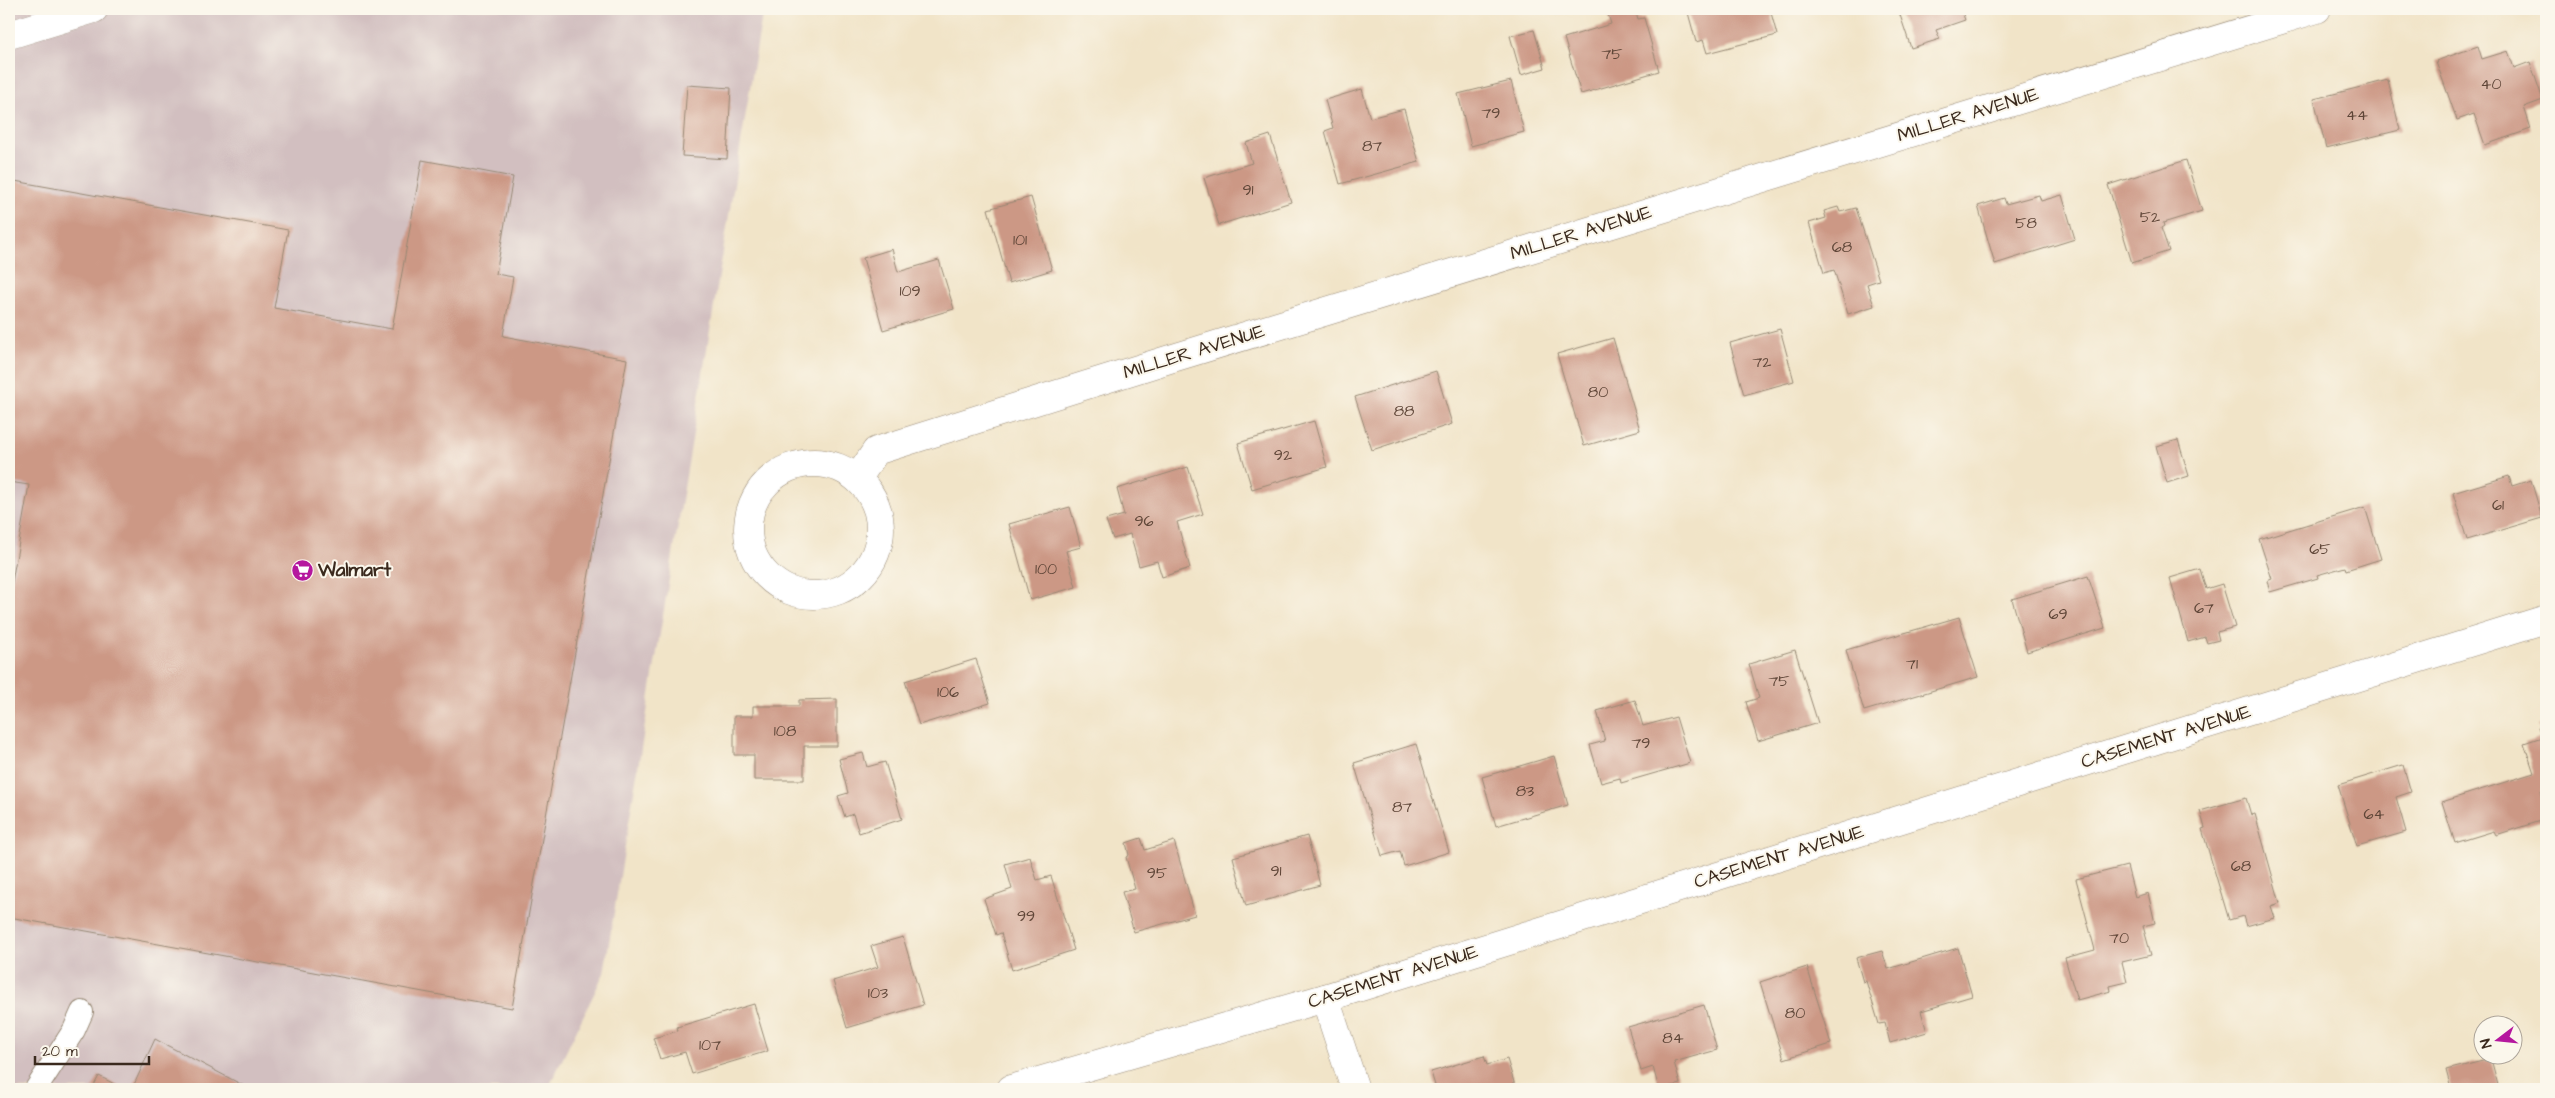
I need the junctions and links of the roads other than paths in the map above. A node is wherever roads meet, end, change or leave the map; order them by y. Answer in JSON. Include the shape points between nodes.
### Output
{"nodes":[{"id":1,"x":94,"y":9,"type":"edge"},
{"id":2,"x":2317,"y":9,"type":"edge"},
{"id":3,"x":9,"y":35,"type":"edge"},
{"id":4,"x":858,"y":478,"type":"junction"},
{"id":5,"x":2546,"y":619,"type":"edge"},
{"id":6,"x":1325,"y":998,"type":"junction"},
{"id":7,"x":82,"y":1012,"type":"dead end"},
{"id":8,"x":36,"y":1089,"type":"edge"},
{"id":9,"x":1011,"y":1089,"type":"edge"},
{"id":10,"x":1355,"y":1089,"type":"edge"}],
"edges":[{"from":1,"to":3,"type":"street"},
{"from":2,"to":4,"type":"street","name":"MILLER AVENUE","via":[[876,451]]},
{"from":4,"to":4,"type":"street","via":[[832,463],[802,462],[775,474],[755,496],[747,526],[752,555],[770,580],[796,594],[826,595],[854,584],[874,561],[882,532],[876,502]]},
{"from":5,"to":6,"type":"street","name":"CASEMENT AVENUE"},
{"from":6,"to":9,"type":"street","name":"CASEMENT AVENUE"},
{"from":6,"to":10,"type":"street"},
{"from":7,"to":8,"type":"lane"}]}
